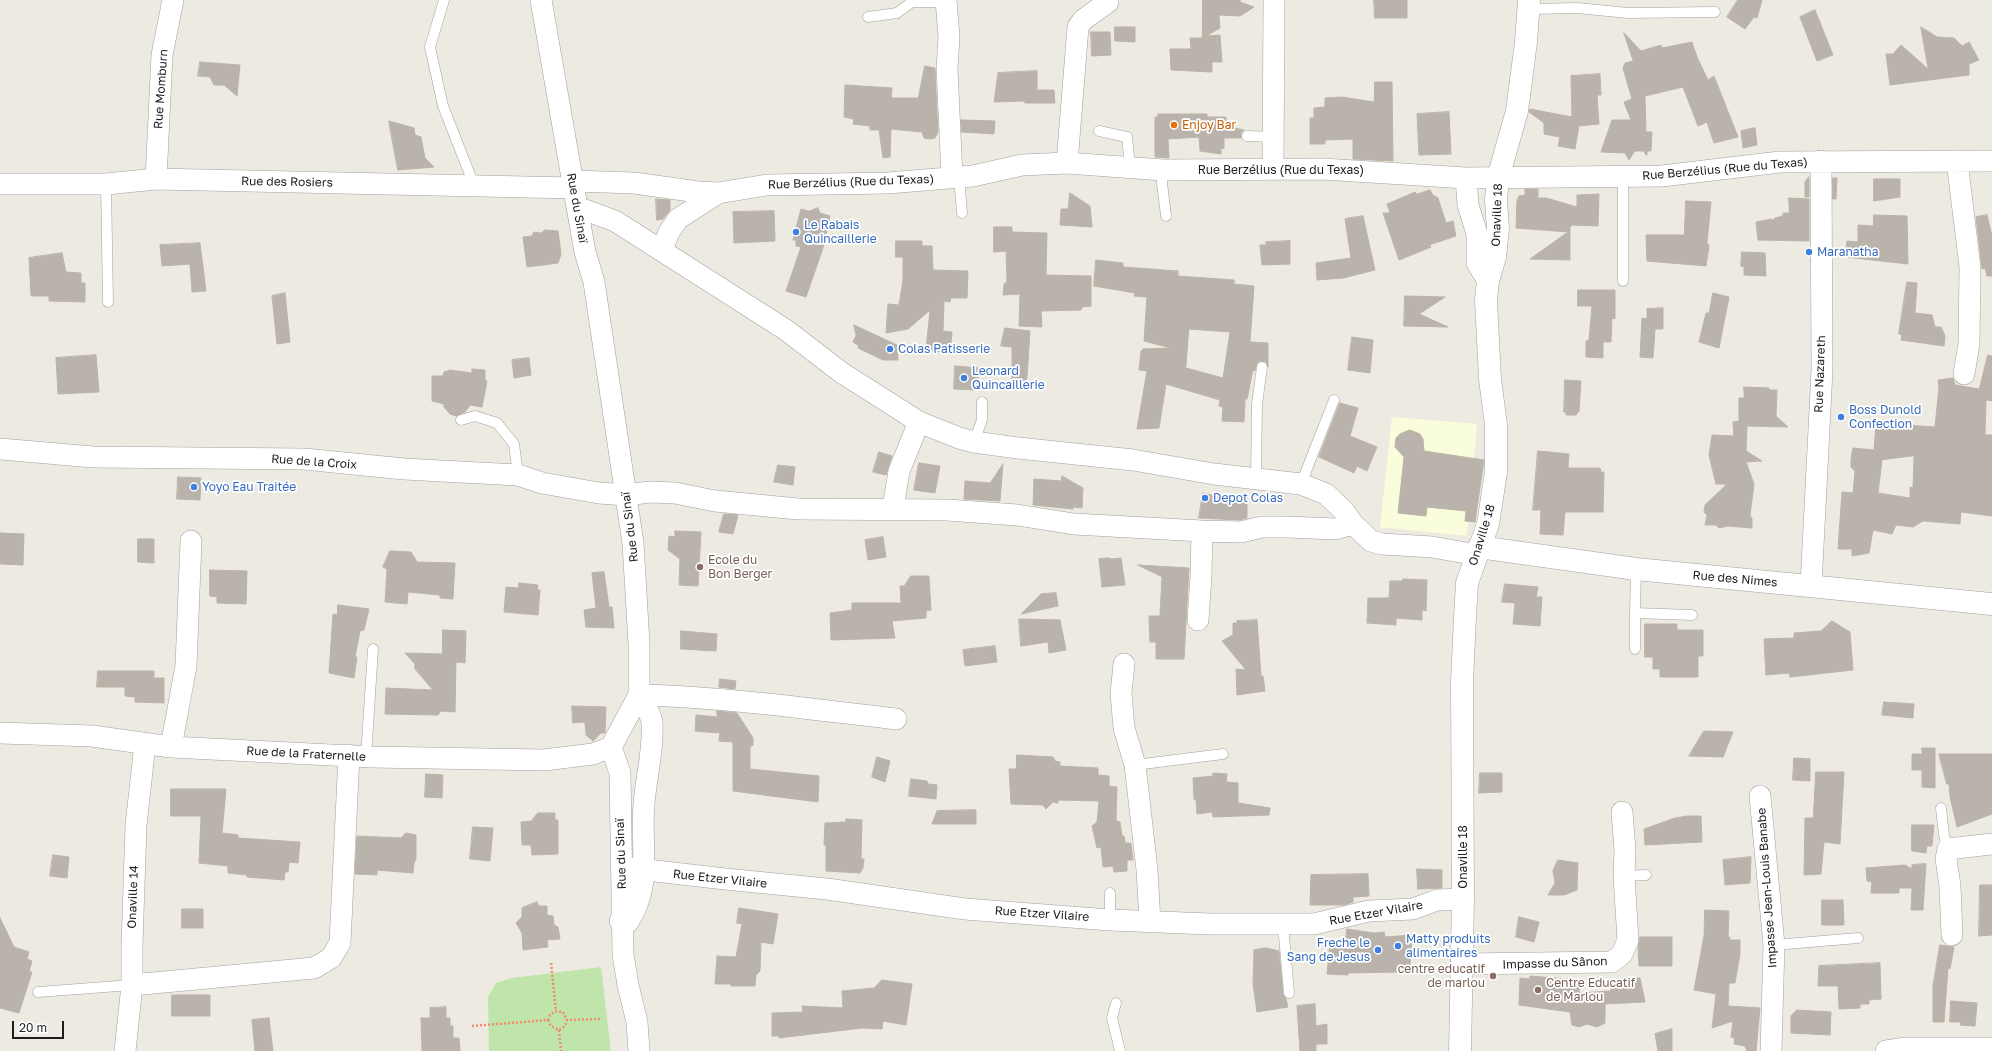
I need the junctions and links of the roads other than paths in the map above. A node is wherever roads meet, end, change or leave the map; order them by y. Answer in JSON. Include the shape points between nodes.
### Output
{"nodes":[{"id":1,"x":172,"y":0,"type":"edge"},
{"id":2,"x":444,"y":0,"type":"edge"},
{"id":3,"x":541,"y":0,"type":"edge"},
{"id":4,"x":1274,"y":0,"type":"edge"},
{"id":5,"x":946,"y":1,"type":"edge"},
{"id":6,"x":1108,"y":1,"type":"edge"},
{"id":7,"x":1529,"y":4,"type":"edge"},
{"id":8,"x":1715,"y":12,"type":"dead end"},
{"id":9,"x":868,"y":17,"type":"dead end"},
{"id":10,"x":1099,"y":131,"type":"dead end"},
{"id":11,"x":1247,"y":136,"type":"dead end"},
{"id":12,"x":1274,"y":136,"type":"junction"},
{"id":13,"x":1821,"y":161,"type":"junction"},
{"id":14,"x":1957,"y":161,"type":"junction"},
{"id":15,"x":1992,"y":161,"type":"edge"},
{"id":16,"x":1067,"y":163,"type":"junction"},
{"id":17,"x":1130,"y":167,"type":"junction"},
{"id":18,"x":1273,"y":169,"type":"junction"},
{"id":19,"x":1163,"y":170,"type":"junction"},
{"id":20,"x":1623,"y":176,"type":"junction"},
{"id":21,"x":956,"y":177,"type":"junction"},
{"id":22,"x":1466,"y":178,"type":"junction"},
{"id":23,"x":1498,"y":178,"type":"junction"},
{"id":24,"x":156,"y":179,"type":"junction"},
{"id":25,"x":0,"y":184,"type":"edge"},
{"id":26,"x":106,"y":184,"type":"junction"},
{"id":27,"x":474,"y":185,"type":"junction"},
{"id":28,"x":574,"y":192,"type":"junction"},
{"id":29,"x":718,"y":193,"type":"junction"},
{"id":30,"x":962,"y":213,"type":"dead end"},
{"id":31,"x":1166,"y":216,"type":"dead end"},
{"id":32,"x":662,"y":250,"type":"junction"},
{"id":33,"x":1488,"y":281,"type":"junction"},
{"id":34,"x":1623,"y":281,"type":"dead end"},
{"id":35,"x":108,"y":302,"type":"dead end"},
{"id":36,"x":1262,"y":367,"type":"dead end"},
{"id":37,"x":1964,"y":374,"type":"dead end"},
{"id":38,"x":1334,"y":400,"type":"dead end"},
{"id":39,"x":982,"y":402,"type":"dead end"},
{"id":40,"x":461,"y":420,"type":"dead end"},
{"id":41,"x":919,"y":422,"type":"junction"},
{"id":42,"x":974,"y":442,"type":"junction"},
{"id":43,"x":0,"y":448,"type":"edge"},
{"id":44,"x":518,"y":475,"type":"junction"},
{"id":45,"x":1256,"y":478,"type":"junction"},
{"id":46,"x":1301,"y":484,"type":"junction"},
{"id":47,"x":626,"y":495,"type":"junction"},
{"id":48,"x":893,"y":508,"type":"junction"},
{"id":49,"x":1353,"y":524,"type":"junction"},
{"id":50,"x":1202,"y":531,"type":"junction"},
{"id":51,"x":191,"y":542,"type":"dead end"},
{"id":52,"x":1478,"y":551,"type":"junction"},
{"id":53,"x":1636,"y":569,"type":"junction"},
{"id":54,"x":1810,"y":586,"type":"junction"},
{"id":55,"x":1992,"y":604,"type":"edge"},
{"id":56,"x":1635,"y":613,"type":"junction"},
{"id":57,"x":1692,"y":615,"type":"dead end"},
{"id":58,"x":1198,"y":620,"type":"dead end"},
{"id":59,"x":373,"y":649,"type":"dead end"},
{"id":60,"x":1635,"y":649,"type":"dead end"},
{"id":61,"x":1124,"y":664,"type":"dead end"},
{"id":62,"x":639,"y":695,"type":"junction"},
{"id":63,"x":896,"y":719,"type":"dead end"},
{"id":64,"x":0,"y":733,"type":"edge"},
{"id":65,"x":145,"y":744,"type":"junction"},
{"id":66,"x":171,"y":747,"type":"junction"},
{"id":67,"x":611,"y":747,"type":"junction"},
{"id":68,"x":1223,"y":754,"type":"dead end"},
{"id":69,"x":358,"y":756,"type":"junction"},
{"id":70,"x":1135,"y":765,"type":"junction"},
{"id":71,"x":1760,"y":796,"type":"dead end"},
{"id":72,"x":1941,"y":808,"type":"dead end"},
{"id":73,"x":1622,"y":812,"type":"dead end"},
{"id":74,"x":1992,"y":844,"type":"edge"},
{"id":75,"x":1948,"y":849,"type":"junction"},
{"id":76,"x":645,"y":869,"type":"junction"},
{"id":77,"x":621,"y":874,"type":"junction"},
{"id":78,"x":1646,"y":875,"type":"dead end"},
{"id":79,"x":1624,"y":876,"type":"junction"},
{"id":80,"x":1110,"y":893,"type":"dead end"},
{"id":81,"x":1463,"y":900,"type":"junction"},
{"id":82,"x":1110,"y":920,"type":"junction"},
{"id":83,"x":1150,"y":922,"type":"junction"},
{"id":84,"x":622,"y":923,"type":"junction"},
{"id":85,"x":1283,"y":925,"type":"junction"},
{"id":86,"x":1952,"y":935,"type":"dead end"},
{"id":87,"x":1858,"y":938,"type":"dead end"},
{"id":88,"x":1774,"y":945,"type":"junction"},
{"id":89,"x":1461,"y":964,"type":"junction"},
{"id":90,"x":132,"y":985,"type":"junction"},
{"id":91,"x":38,"y":992,"type":"dead end"},
{"id":92,"x":1289,"y":993,"type":"dead end"},
{"id":93,"x":1116,"y":1003,"type":"dead end"},
{"id":94,"x":1992,"y":1048,"type":"edge"},
{"id":95,"x":126,"y":1051,"type":"edge"},
{"id":96,"x":640,"y":1051,"type":"edge"},
{"id":97,"x":1120,"y":1051,"type":"edge"},
{"id":98,"x":1460,"y":1051,"type":"edge"},
{"id":99,"x":1771,"y":1051,"type":"edge"},
{"id":100,"x":1886,"y":1051,"type":"edge"}],
"edges":[{"from":1,"to":24,"type":"street","name":"Rue Momburn","via":[[162,55]]},
{"from":2,"to":27,"type":"lane","via":[[430,47],[444,106]]},
{"from":3,"to":28,"type":"street","name":"Rue du Sinaï"},
{"from":4,"to":12,"type":"street"},
{"from":5,"to":9,"type":"lane","via":[[912,2],[897,13]]},
{"from":5,"to":21,"type":"street"},
{"from":6,"to":16,"type":"street","via":[[1083,20],[1078,27]]},
{"from":7,"to":8,"type":"lane","via":[[1628,13]]},
{"from":7,"to":23,"type":"street","name":"Onaville 18","via":[[1517,111]]},
{"from":10,"to":17,"type":"lane","via":[[1127,137]]},
{"from":11,"to":12,"type":"lane"},
{"from":12,"to":18,"type":"street"},
{"from":13,"to":14,"type":"street","name":"Rue Berzélius (Rue du Texas)"},
{"from":13,"to":20,"type":"street","name":"Rue Berzélius (Rue du Texas)","via":[[1780,162],[1662,176]]},
{"from":13,"to":54,"type":"street","name":"Rue Nazareth","via":[[1822,370]]},
{"from":14,"to":15,"type":"street","name":"Rue Berzélius (Rue du Texas)"},
{"from":14,"to":37,"type":"street","via":[[1970,267],[1969,344]]},
{"from":16,"to":17,"type":"street","name":"Rue Berzélius (Rue du Texas)"},
{"from":16,"to":21,"type":"street","name":"Rue Berzélius (Rue du Texas)","via":[[1022,164],[973,176]]},
{"from":17,"to":19,"type":"street","name":"Rue Berzélius (Rue du Texas)"},
{"from":18,"to":19,"type":"street","name":"Rue Berzélius (Rue du Texas)"},
{"from":18,"to":22,"type":"street","name":"Rue Berzélius (Rue du Texas)","via":[[1323,169]]},
{"from":19,"to":31,"type":"lane"},
{"from":20,"to":23,"type":"street","name":"Rue Berzélius (Rue du Texas)"},
{"from":20,"to":34,"type":"lane"},
{"from":21,"to":29,"type":"street","name":"Rue Berzélius (Rue du Texas)","via":[[853,185],[767,185]]},
{"from":21,"to":30,"type":"lane"},
{"from":22,"to":23,"type":"street","name":"Rue Berzélius (Rue du Texas)"},
{"from":22,"to":33,"type":"street","via":[[1468,205],[1477,234],[1477,263]]},
{"from":23,"to":33,"type":"street","name":"Onaville 18","via":[[1498,229],[1495,257]]},
{"from":24,"to":26,"type":"street","name":"Rue des Rosiers"},
{"from":24,"to":27,"type":"street","name":"Rue des Rosiers"},
{"from":25,"to":26,"type":"street","name":"Rue des Rosiers"},
{"from":26,"to":35,"type":"lane"},
{"from":27,"to":28,"type":"street","name":"Rue des Rosiers"},
{"from":28,"to":29,"type":"street","name":"Rue Berzélius (Rue du Texas)","via":[[634,183]]},
{"from":28,"to":32,"type":"street"},
{"from":28,"to":47,"type":"street","name":"Rue du Sinaï","via":[[594,282]]},
{"from":29,"to":32,"type":"street","via":[[678,219],[669,232]]},
{"from":32,"to":41,"type":"street","via":[[786,330],[842,373]]},
{"from":33,"to":52,"type":"street","name":"Onaville 18","via":[[1487,326],[1496,425],[1496,472],[1488,524]]},
{"from":36,"to":45,"type":"lane","via":[[1257,404]]},
{"from":38,"to":46,"type":"lane"},
{"from":39,"to":42,"type":"lane","via":[[982,420]]},
{"from":40,"to":44,"type":"lane","via":[[474,416],[497,423],[514,444]]},
{"from":41,"to":42,"type":"street"},
{"from":41,"to":48,"type":"street","via":[[899,470]]},
{"from":42,"to":45,"type":"street","via":[[1133,460],[1214,474]]},
{"from":43,"to":44,"type":"street","name":"Rue de la Croix","via":[[93,457],[304,459],[404,469]]},
{"from":44,"to":47,"type":"street","name":"Rue de la Croix","via":[[542,483]]},
{"from":45,"to":46,"type":"street"},
{"from":46,"to":49,"type":"street","via":[[1326,494],[1344,511]]},
{"from":47,"to":48,"type":"street","name":"Rue de la Croix","via":[[650,492],[675,493],[715,501],[798,509]]},
{"from":47,"to":62,"type":"street","name":"Rue du Sinaï","via":[[633,543],[639,644]]},
{"from":48,"to":50,"type":"street","name":"Rue de la Croix","via":[[1017,515],[1074,524]]},
{"from":49,"to":50,"type":"street","name":"Rue de la Croix","via":[[1336,529],[1262,527],[1241,532]]},
{"from":49,"to":52,"type":"street","via":[[1371,541],[1382,544]]},
{"from":50,"to":58,"type":"street"},
{"from":51,"to":66,"type":"street","via":[[186,666]]},
{"from":52,"to":53,"type":"street","name":"Rue des Nimes"},
{"from":52,"to":81,"type":"street","name":"Onaville 18","via":[[1467,583],[1462,682]]},
{"from":53,"to":54,"type":"street","name":"Rue des Nimes"},
{"from":53,"to":56,"type":"lane"},
{"from":54,"to":55,"type":"street","name":"Rue des Nimes"},
{"from":56,"to":57,"type":"lane"},
{"from":56,"to":60,"type":"lane"},
{"from":59,"to":69,"type":"lane"},
{"from":61,"to":70,"type":"street","via":[[1121,693],[1124,728]]},
{"from":62,"to":63,"type":"street","via":[[664,695]]},
{"from":62,"to":67,"type":"street","name":"Rue du Sinaï"},
{"from":62,"to":76,"type":"street","via":[[652,720],[652,750],[642,822]]},
{"from":64,"to":65,"type":"street","name":"Rue de la Fraternelle","via":[[92,736]]},
{"from":65,"to":66,"type":"street","name":"Rue de la Fraternelle"},
{"from":65,"to":90,"type":"street","name":"Onaville 14","via":[[136,825]]},
{"from":66,"to":69,"type":"street","name":"Rue de la Fraternelle"},
{"from":67,"to":69,"type":"street","name":"Rue de la Fraternelle","via":[[593,754],[544,760]]},
{"from":67,"to":77,"type":"street","name":"Rue du Sinaï","via":[[620,773]]},
{"from":68,"to":70,"type":"lane"},
{"from":69,"to":90,"type":"street","via":[[340,943],[331,958],[314,968]]},
{"from":70,"to":83,"type":"street"},
{"from":71,"to":88,"type":"street","name":"Impasse Jean-Louis Banabe"},
{"from":72,"to":75,"type":"lane"},
{"from":73,"to":79,"type":"street","name":"Impasse du Sânon"},
{"from":74,"to":75,"type":"street"},
{"from":75,"to":86,"type":"street","via":[[1946,859]]},
{"from":76,"to":77,"type":"street","name":"Rue Etzer Vilaire"},
{"from":76,"to":82,"type":"street","name":"Rue Etzer Vilaire","via":[[827,889],[966,909]]},
{"from":76,"to":84,"type":"street","via":[[636,910],[628,922]]},
{"from":77,"to":84,"type":"street","name":"Rue du Sinaï"},
{"from":78,"to":79,"type":"lane"},
{"from":79,"to":89,"type":"street","name":"Impasse du Sânon","via":[[1628,940],[1622,954],[1612,962]]},
{"from":80,"to":82,"type":"lane"},
{"from":81,"to":85,"type":"street","name":"Rue Etzer Vilaire","via":[[1437,900],[1413,909],[1370,911],[1314,924]]},
{"from":81,"to":89,"type":"street","name":"Onaville 18"},
{"from":82,"to":83,"type":"street","name":"Rue Etzer Vilaire"},
{"from":83,"to":85,"type":"street","name":"Rue Etzer Vilaire"},
{"from":84,"to":96,"type":"street","name":"Rue du Sinaï","via":[[623,954],[637,1022]]},
{"from":85,"to":92,"type":"lane"},
{"from":87,"to":88,"type":"lane"},
{"from":88,"to":99,"type":"street","name":"Impasse Jean-Louis Banabe"},
{"from":89,"to":98,"type":"street","name":"Onaville 18"},
{"from":90,"to":91,"type":"lane"},
{"from":90,"to":95,"type":"street","name":"Onaville 14"},
{"from":93,"to":97,"type":"lane","via":[[1112,1018]]},
{"from":94,"to":100,"type":"street","via":[[1906,1048]]}]}
